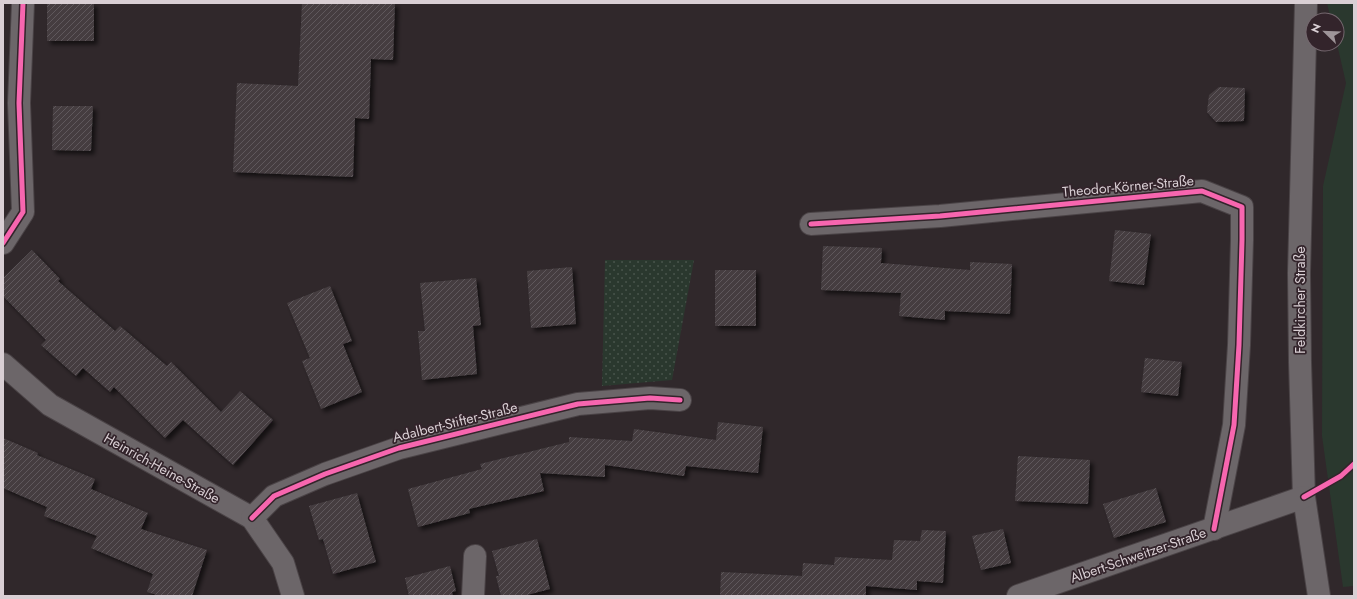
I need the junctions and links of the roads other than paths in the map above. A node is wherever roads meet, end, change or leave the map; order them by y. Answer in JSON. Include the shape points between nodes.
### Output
{"nodes":[{"id":1,"x":23,"y":3,"type":"edge"},
{"id":2,"x":1306,"y":3,"type":"edge"},
{"id":3,"x":811,"y":224,"type":"dead end"},
{"id":4,"x":3,"y":243,"type":"edge"},
{"id":5,"x":3,"y":364,"type":"edge"},
{"id":6,"x":680,"y":400,"type":"dead end"},
{"id":7,"x":1304,"y":498,"type":"junction"},
{"id":8,"x":252,"y":518,"type":"junction"},
{"id":9,"x":1214,"y":529,"type":"junction"},
{"id":10,"x":474,"y":556,"type":"dead end"},
{"id":11,"x":293,"y":596,"type":"edge"},
{"id":12,"x":473,"y":596,"type":"edge"},
{"id":13,"x":1018,"y":596,"type":"edge"},
{"id":14,"x":1319,"y":596,"type":"edge"}],
"edges":[{"from":1,"to":4,"type":"street","via":[[19,103],[23,212]]},
{"from":2,"to":7,"type":"street","name":"Feldkircher Straße","via":[[1298,273]]},
{"from":3,"to":9,"type":"street","name":"Theodor-Körner-Straße","via":[[940,216],[1202,191],[1242,207],[1234,425]]},
{"from":5,"to":8,"type":"street","name":"Heinrich-Heine-Straße","via":[[50,405]]},
{"from":6,"to":8,"type":"street","name":"Adalbert-Stifter-Straße","via":[[650,398],[578,404],[399,448],[325,474],[274,496]]},
{"from":7,"to":9,"type":"street","name":"Albert-Schweitzer-Straße"},
{"from":7,"to":14,"type":"street","name":"Feldkircher Straße"},
{"from":8,"to":11,"type":"street","name":"Heinrich-Heine-Straße","via":[[283,563]]},
{"from":9,"to":13,"type":"street","name":"Albert-Schweitzer-Straße"},
{"from":10,"to":12,"type":"street"}]}
